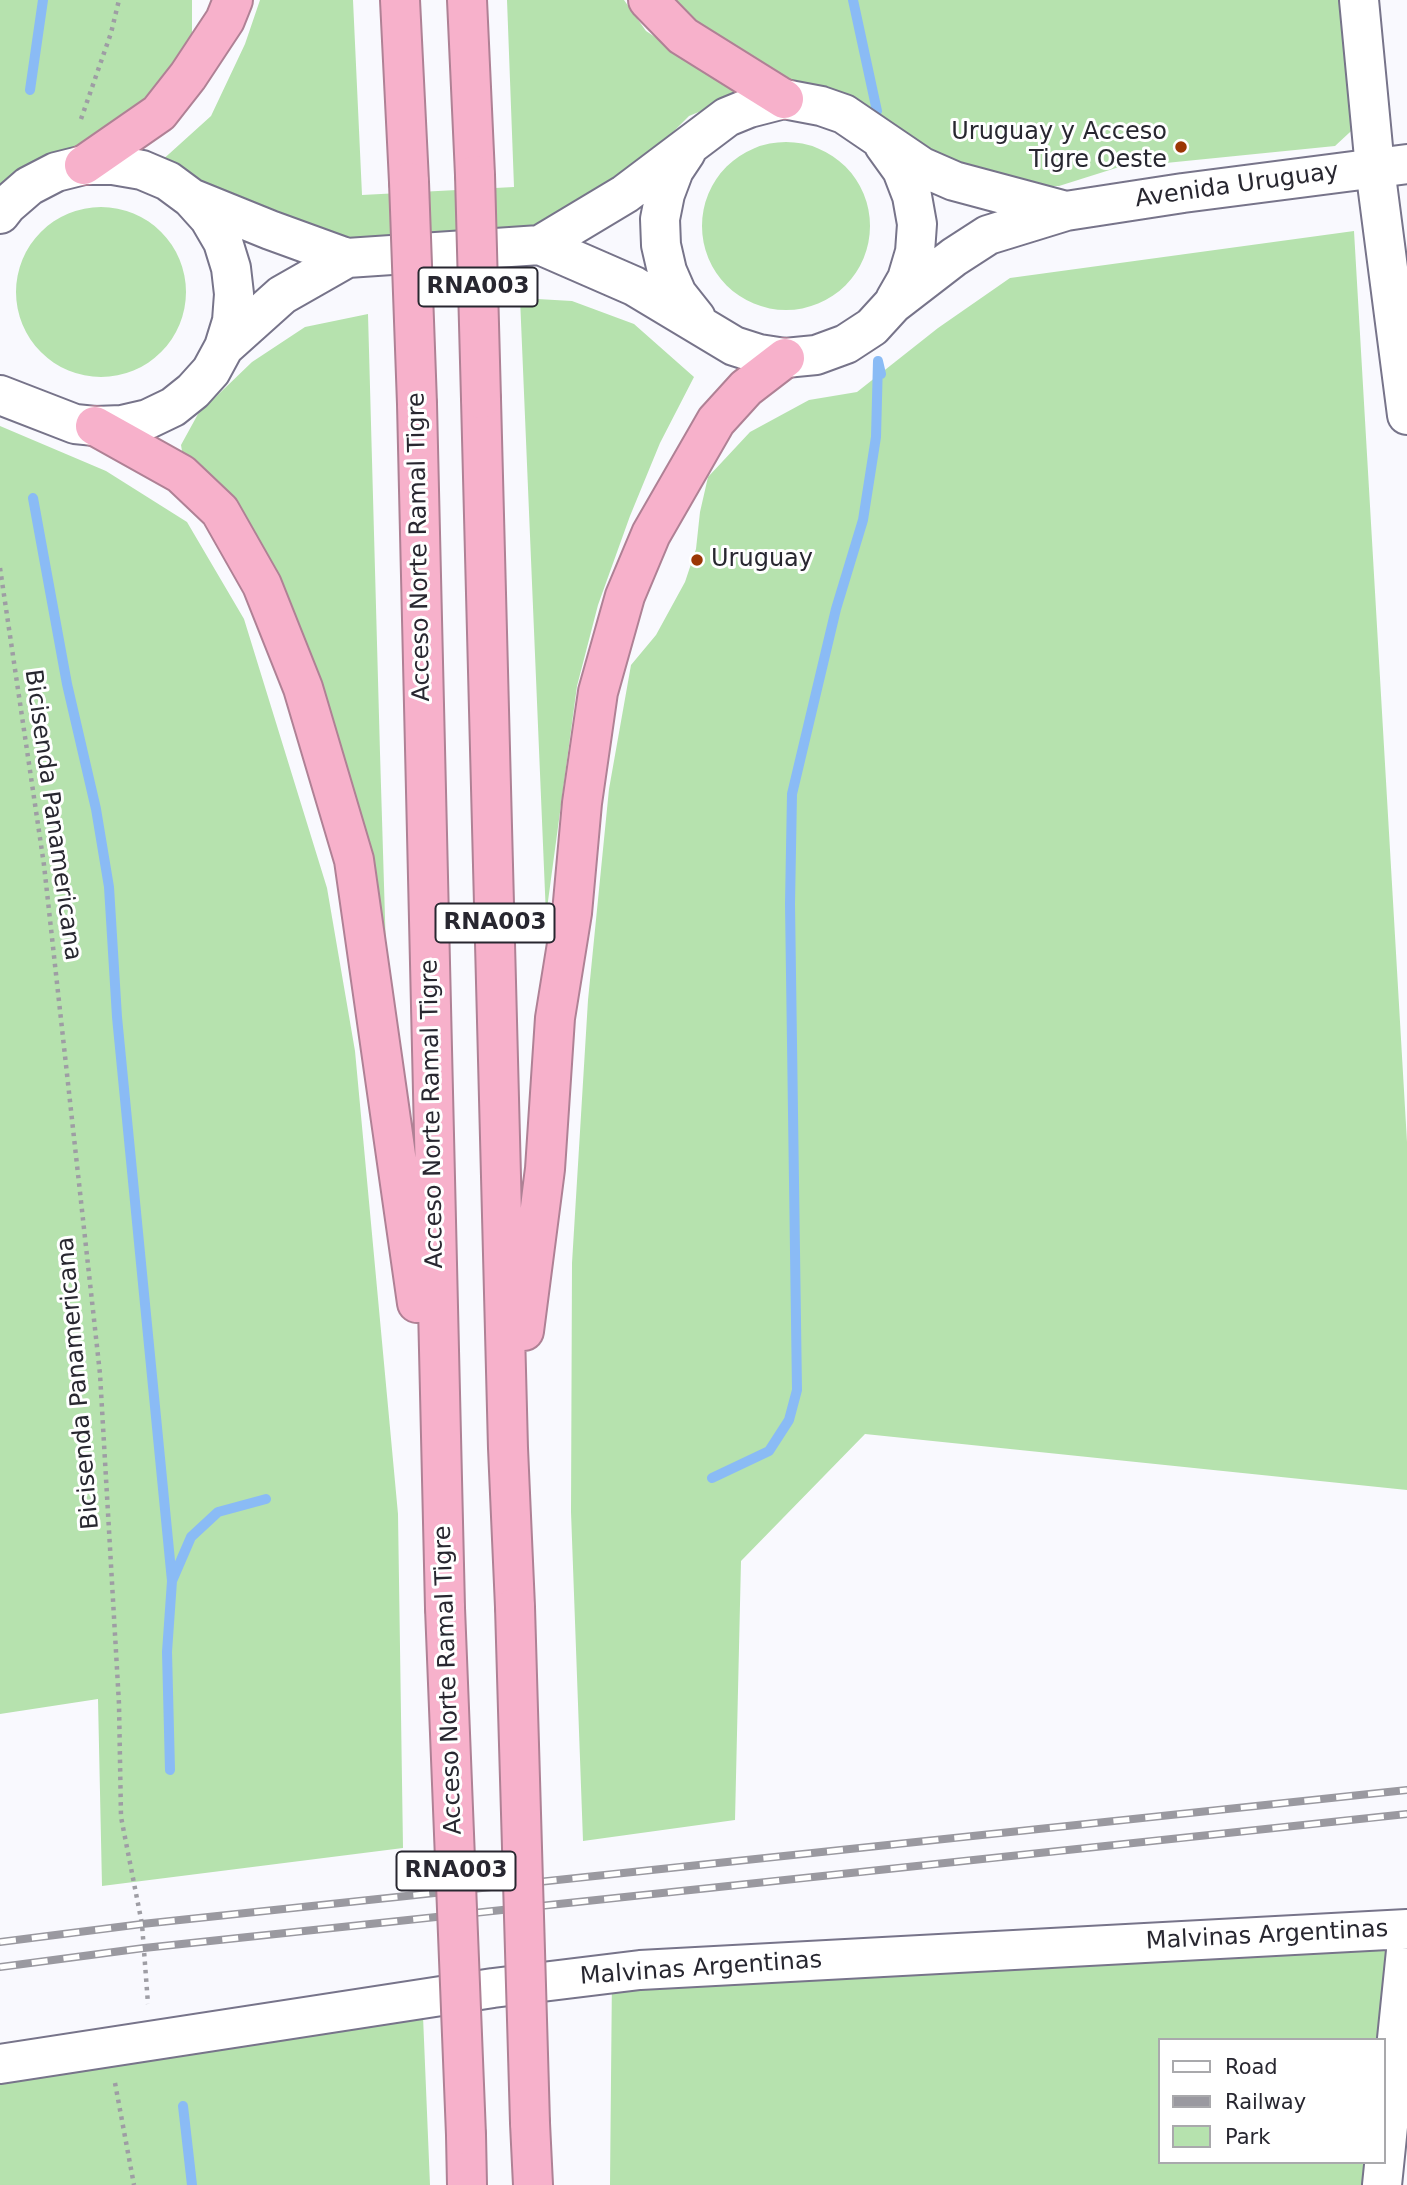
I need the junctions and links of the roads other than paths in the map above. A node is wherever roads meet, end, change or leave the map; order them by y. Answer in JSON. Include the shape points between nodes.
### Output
{"nodes":[{"id":1,"x":233,"y":0,"type":"edge"},
{"id":2,"x":400,"y":0,"type":"edge"},
{"id":3,"x":467,"y":0,"type":"edge"},
{"id":4,"x":648,"y":0,"type":"edge"},
{"id":5,"x":1359,"y":0,"type":"edge"},
{"id":6,"x":784,"y":99,"type":"junction"},
{"id":7,"x":865,"y":127,"type":"junction"},
{"id":8,"x":707,"y":130,"type":"junction"},
{"id":9,"x":84,"y":165,"type":"junction"},
{"id":10,"x":1391,"y":166,"type":"edge"},
{"id":11,"x":191,"y":198,"type":"junction"},
{"id":12,"x":1066,"y":211,"type":"junction"},
{"id":13,"x":0,"y":214,"type":"edge"},
{"id":14,"x":540,"y":245,"type":"junction"},
{"id":15,"x":347,"y":258,"type":"junction"},
{"id":16,"x":893,"y":304,"type":"junction"},
{"id":17,"x":712,"y":333,"type":"junction"},
{"id":18,"x":224,"y":347,"type":"junction"},
{"id":19,"x":785,"y":358,"type":"junction"},
{"id":20,"x":0,"y":377,"type":"edge"},
{"id":21,"x":0,"y":395,"type":"edge"},
{"id":22,"x":37,"y":409,"type":"junction"},
{"id":23,"x":1407,"y":415,"type":"edge"},
{"id":24,"x":95,"y":426,"type":"junction"},
{"id":25,"x":508,"y":1448,"type":"junction"},
{"id":26,"x":440,"y":1450,"type":"junction"},
{"id":27,"x":1407,"y":1929,"type":"edge"},
{"id":28,"x":1407,"y":1941,"type":"edge"},
{"id":29,"x":0,"y":2064,"type":"edge"},
{"id":30,"x":1386,"y":2146,"type":"edge"},
{"id":31,"x":1384,"y":2164,"type":"edge"},
{"id":32,"x":467,"y":2185,"type":"edge"},
{"id":33,"x":533,"y":2185,"type":"edge"},
{"id":34,"x":1382,"y":2185,"type":"edge"}],
"edges":[{"from":1,"to":9,"type":"highway","via":[[225,20],[159,113]]},
{"from":2,"to":26,"type":"highway","name":"Acceso Norte Ramal Tigre","number":"RNA003","bridge":true,"via":[[417,404]]},
{"from":3,"to":25,"type":"highway","number":"RNA003","bridge":true},
{"from":4,"to":6,"type":"highway","via":[[683,36]]},
{"from":5,"to":10,"type":"main road"},
{"from":6,"to":7,"type":"main road","name":"Avenida Uruguay","via":[[821,106]]},
{"from":6,"to":8,"type":"main road","name":"Avenida Uruguay","via":[[749,108]]},
{"from":7,"to":12,"type":"main road","name":"Avenida Uruguay","via":[[922,167],[954,181]]},
{"from":7,"to":16,"type":"main road","name":"Avenida Uruguay","via":[[902,170],[915,214],[915,252]]},
{"from":8,"to":14,"type":"main road","name":"Avenida Uruguay","via":[[625,194]]},
{"from":8,"to":17,"type":"main road","name":"Avenida Uruguay","via":[[674,170],[665,194],[661,232],[667,271],[677,294]]},
{"from":9,"to":11,"type":"main road","name":"Avenida Uruguay","via":[[142,170]]},
{"from":9,"to":13,"type":"main road","name":"Avenida Uruguay","via":[[29,186]]},
{"from":10,"to":12,"type":"main road","name":"Avenida Uruguay"},
{"from":10,"to":23,"type":"main road"},
{"from":11,"to":15,"type":"main road","name":"Avenida Uruguay"},
{"from":11,"to":18,"type":"main road","name":"Avenida Uruguay","via":[[223,242],[231,268],[232,321]]},
{"from":12,"to":16,"type":"main road","name":"Avenida Uruguay","via":[[988,235]]},
{"from":14,"to":15,"type":"main road","name":"Avenida Uruguay"},
{"from":14,"to":17,"type":"main road","name":"Avenida Uruguay","via":[[634,286]]},
{"from":15,"to":18,"type":"main road","name":"Avenida Uruguay","via":[[282,295]]},
{"from":16,"to":19,"type":"main road","name":"Avenida Uruguay","via":[[872,327],[846,344],[816,355]]},
{"from":17,"to":19,"type":"main road","name":"Avenida Uruguay","via":[[734,346]]},
{"from":18,"to":24,"type":"main road","name":"Avenida Uruguay","via":[[194,391],[173,407],[148,419]]},
{"from":19,"to":25,"type":"highway","via":[[746,388],[716,421],[651,534],[625,596],[598,692],[555,1018],[545,1169]]},
{"from":20,"to":22,"type":"main road","name":"Avenida Uruguay"},
{"from":21,"to":22,"type":"main road","name":"Avenida Uruguay"},
{"from":22,"to":24,"type":"main road","name":"Avenida Uruguay","via":[[75,424]]},
{"from":24,"to":26,"type":"highway","via":[[181,474],[220,512],[262,585],[303,688],[354,860]]},
{"from":25,"to":33,"type":"highway","number":"RNA003","bridge":true},
{"from":26,"to":32,"type":"highway","name":"Acceso Norte Ramal Tigre","number":"RNA003","bridge":true},
{"from":27,"to":29,"type":"main road","name":"Malvinas Argentinas","via":[[640,1970],[493,1988]]},
{"from":28,"to":30,"type":"main road"},
{"from":31,"to":34,"type":"main road"}]}
